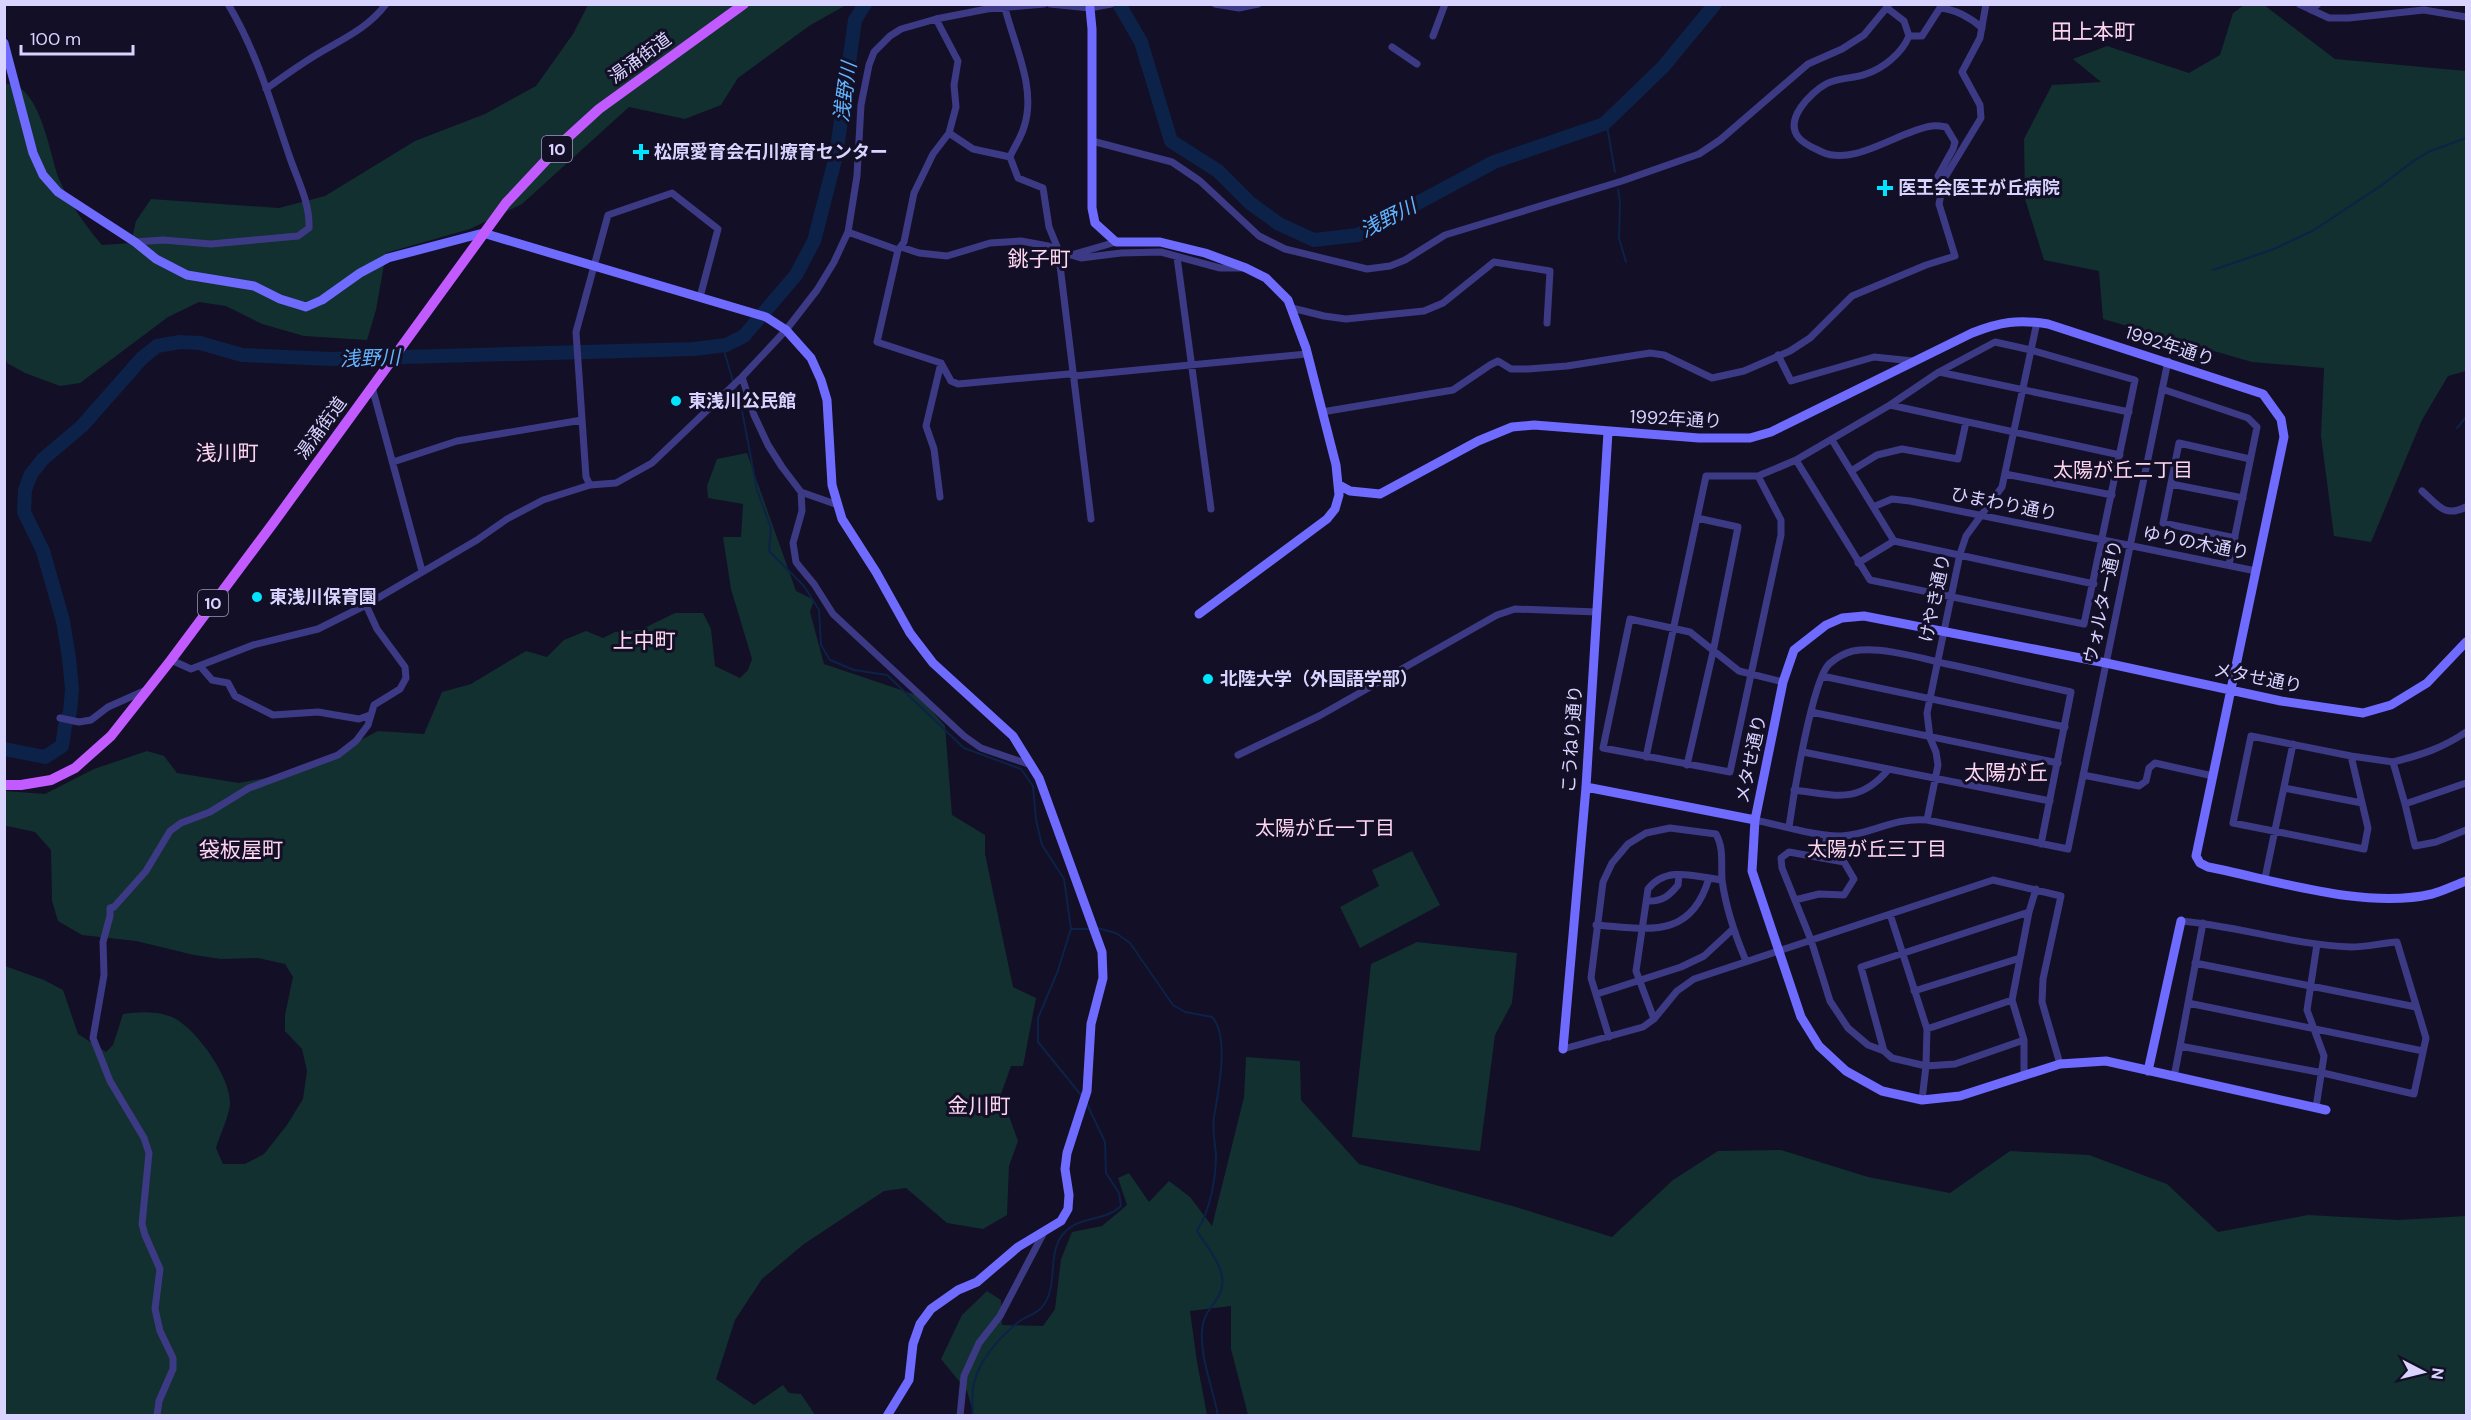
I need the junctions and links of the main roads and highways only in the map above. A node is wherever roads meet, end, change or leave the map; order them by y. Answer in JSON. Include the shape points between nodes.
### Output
{"nodes":[{"id":1,"x":744,"y":4,"type":"edge"},
{"id":2,"x":4,"y":786,"type":"edge"}],
"edges":[{"from":1,"to":2,"type":"main road","name":"湯涌街道","number":"10","via":[[599,109],[506,203],[111,736],[75,768],[51,780]]}]}
